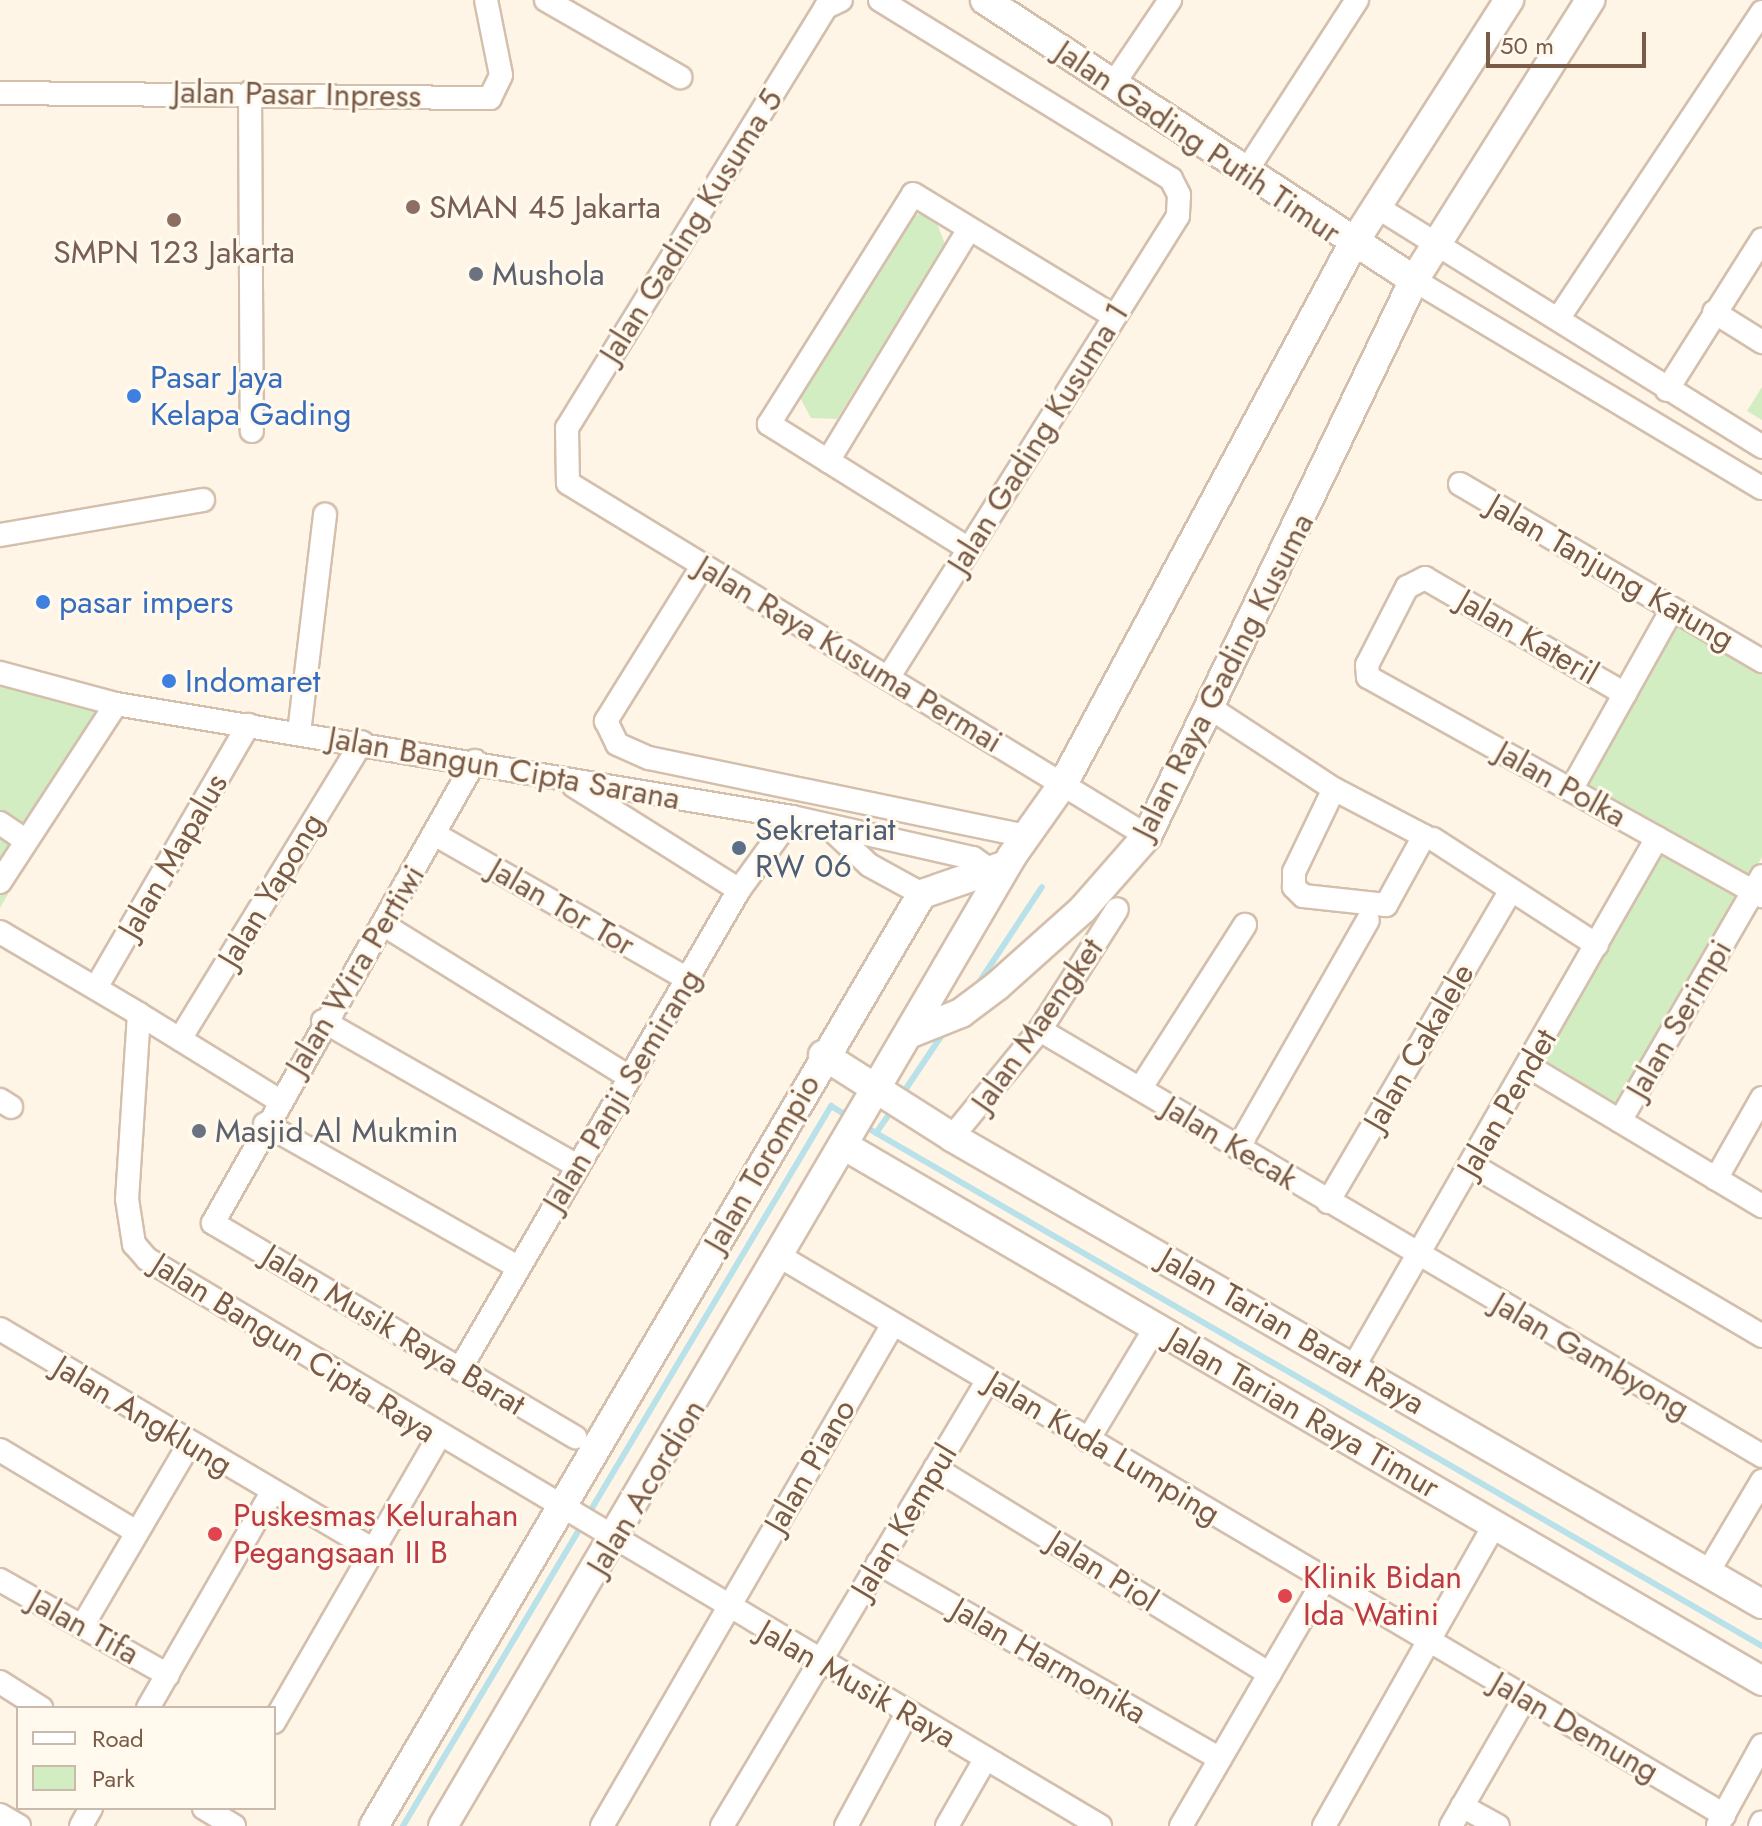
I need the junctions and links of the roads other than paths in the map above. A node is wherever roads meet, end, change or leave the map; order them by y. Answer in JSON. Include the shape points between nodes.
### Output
{"nodes":[{"id":1,"x":486,"y":0,"type":"edge"},
{"id":2,"x":841,"y":0,"type":"edge"},
{"id":3,"x":880,"y":0,"type":"edge"},
{"id":4,"x":1170,"y":0,"type":"edge"},
{"id":5,"x":1357,"y":0,"type":"edge"},
{"id":6,"x":1509,"y":0,"type":"edge"},
{"id":7,"x":1590,"y":0,"type":"edge"},
{"id":8,"x":552,"y":1,"type":"edge"},
{"id":9,"x":992,"y":2,"type":"edge"},
{"id":10,"x":1762,"y":12,"type":"edge"},
{"id":11,"x":680,"y":77,"type":"dead end"},
{"id":12,"x":1112,"y":86,"type":"junction"},
{"id":13,"x":250,"y":92,"type":"junction"},
{"id":14,"x":0,"y":93,"type":"edge"},
{"id":15,"x":1245,"y":173,"type":"junction"},
{"id":16,"x":1377,"y":207,"type":"junction"},
{"id":17,"x":969,"y":229,"type":"junction"},
{"id":18,"x":1762,"y":240,"type":"edge"},
{"id":19,"x":1353,"y":244,"type":"junction"},
{"id":20,"x":1435,"y":245,"type":"junction"},
{"id":21,"x":1414,"y":280,"type":"junction"},
{"id":22,"x":1714,"y":312,"type":"junction"},
{"id":23,"x":1114,"y":316,"type":"junction"},
{"id":24,"x":1560,"y":316,"type":"junction"},
{"id":25,"x":1762,"y":342,"type":"edge"},
{"id":26,"x":1667,"y":390,"type":"junction"},
{"id":27,"x":252,"y":431,"type":"dead end"},
{"id":28,"x":1762,"y":447,"type":"edge"},
{"id":29,"x":828,"y":461,"type":"junction"},
{"id":30,"x":562,"y":464,"type":"joint"},
{"id":31,"x":1460,"y":484,"type":"dead end"},
{"id":32,"x":1762,"y":488,"type":"edge"},
{"id":33,"x":203,"y":500,"type":"dead end"},
{"id":34,"x":325,"y":515,"type":"dead end"},
{"id":35,"x":0,"y":535,"type":"edge"},
{"id":36,"x":969,"y":549,"type":"junction"},
{"id":37,"x":703,"y":565,"type":"junction"},
{"id":38,"x":1672,"y":609,"type":"junction"},
{"id":39,"x":1762,"y":661,"type":"edge"},
{"id":40,"x":0,"y":673,"type":"edge"},
{"id":41,"x":1368,"y":677,"type":"joint"},
{"id":42,"x":888,"y":678,"type":"junction"},
{"id":43,"x":1625,"y":694,"type":"junction"},
{"id":44,"x":116,"y":704,"type":"junction"},
{"id":45,"x":1209,"y":707,"type":"junction"},
{"id":46,"x":248,"y":725,"type":"junction"},
{"id":47,"x":299,"y":733,"type":"junction"},
{"id":48,"x":362,"y":742,"type":"junction"},
{"id":49,"x":475,"y":761,"type":"junction"},
{"id":50,"x":567,"y":781,"type":"junction"},
{"id":51,"x":1063,"y":784,"type":"junction"},
{"id":52,"x":1334,"y":789,"type":"junction"},
{"id":53,"x":1571,"y":790,"type":"junction"},
{"id":54,"x":792,"y":817,"type":"junction"},
{"id":55,"x":0,"y":823,"type":"edge"},
{"id":56,"x":832,"y":830,"type":"junction"},
{"id":57,"x":436,"y":835,"type":"junction"},
{"id":58,"x":1026,"y":836,"type":"junction"},
{"id":59,"x":1147,"y":836,"type":"junction"},
{"id":60,"x":1428,"y":837,"type":"junction"},
{"id":61,"x":1657,"y":838,"type":"junction"},
{"id":62,"x":25,"y":840,"type":"junction"},
{"id":63,"x":999,"y":870,"type":"junction"},
{"id":64,"x":0,"y":882,"type":"edge"},
{"id":65,"x":1759,"y":888,"type":"edge"},
{"id":66,"x":739,"y":890,"type":"junction"},
{"id":67,"x":1510,"y":892,"type":"junction"},
{"id":68,"x":922,"y":894,"type":"junction"},
{"id":69,"x":1117,"y":909,"type":"dead end"},
{"id":70,"x":1368,"y":920,"type":"dead end"},
{"id":71,"x":384,"y":925,"type":"junction"},
{"id":72,"x":1245,"y":925,"type":"dead end"},
{"id":73,"x":0,"y":932,"type":"edge"},
{"id":74,"x":1597,"y":945,"type":"junction"},
{"id":75,"x":687,"y":979,"type":"junction"},
{"id":76,"x":97,"y":986,"type":"junction"},
{"id":77,"x":139,"y":1014,"type":"junction"},
{"id":78,"x":323,"y":1021,"type":"junction"},
{"id":79,"x":1040,"y":1030,"type":"junction"},
{"id":80,"x":911,"y":1033,"type":"junction"},
{"id":81,"x":180,"y":1039,"type":"junction"},
{"id":82,"x":823,"y":1055,"type":"junction"},
{"id":83,"x":1528,"y":1066,"type":"junction"},
{"id":84,"x":629,"y":1077,"type":"junction"},
{"id":85,"x":1140,"y":1089,"type":"junction"},
{"id":86,"x":886,"y":1098,"type":"junction"},
{"id":87,"x":1762,"y":1098,"type":"edge"},
{"id":88,"x":278,"y":1100,"type":"junction"},
{"id":89,"x":1620,"y":1121,"type":"junction"},
{"id":90,"x":265,"y":1124,"type":"junction"},
{"id":91,"x":952,"y":1137,"type":"junction"},
{"id":92,"x":847,"y":1140,"type":"junction"},
{"id":93,"x":1238,"y":1148,"type":"junction"},
{"id":94,"x":1472,"y":1165,"type":"junction"},
{"id":95,"x":577,"y":1166,"type":"junction"},
{"id":96,"x":1716,"y":1179,"type":"junction"},
{"id":97,"x":1328,"y":1202,"type":"junction"},
{"id":98,"x":1762,"y":1206,"type":"edge"},
{"id":99,"x":213,"y":1223,"type":"joint"},
{"id":100,"x":1420,"y":1256,"type":"junction"},
{"id":101,"x":781,"y":1257,"type":"junction"},
{"id":102,"x":516,"y":1266,"type":"junction"},
{"id":103,"x":893,"y":1324,"type":"junction"},
{"id":104,"x":1156,"y":1327,"type":"junction"},
{"id":105,"x":0,"y":1329,"type":"edge"},
{"id":106,"x":1762,"y":1336,"type":"edge"},
{"id":107,"x":1354,"y":1366,"type":"junction"},
{"id":108,"x":460,"y":1369,"type":"junction"},
{"id":109,"x":988,"y":1380,"type":"junction"},
{"id":110,"x":575,"y":1437,"type":"dead end"},
{"id":111,"x":438,"y":1438,"type":"junction"},
{"id":112,"x":1088,"y":1440,"type":"junction"},
{"id":113,"x":189,"y":1444,"type":"junction"},
{"id":114,"x":0,"y":1450,"type":"edge"},
{"id":115,"x":1762,"y":1456,"type":"edge"},
{"id":116,"x":935,"y":1468,"type":"junction"},
{"id":117,"x":1762,"y":1481,"type":"edge"},
{"id":118,"x":271,"y":1494,"type":"junction"},
{"id":119,"x":568,"y":1514,"type":"junction"},
{"id":120,"x":1494,"y":1525,"type":"junction"},
{"id":121,"x":135,"y":1531,"type":"junction"},
{"id":122,"x":611,"y":1540,"type":"junction"},
{"id":123,"x":371,"y":1548,"type":"junction"},
{"id":124,"x":878,"y":1563,"type":"junction"},
{"id":125,"x":1708,"y":1572,"type":"junction"},
{"id":126,"x":0,"y":1580,"type":"edge"},
{"id":127,"x":1324,"y":1580,"type":"junction"},
{"id":128,"x":1762,"y":1604,"type":"edge"},
{"id":129,"x":726,"y":1608,"type":"junction"},
{"id":130,"x":83,"y":1625,"type":"junction"},
{"id":131,"x":1425,"y":1640,"type":"junction"},
{"id":132,"x":819,"y":1662,"type":"junction"},
{"id":133,"x":1270,"y":1674,"type":"junction"},
{"id":134,"x":168,"y":1675,"type":"junction"},
{"id":135,"x":1762,"y":1681,"type":"edge"},
{"id":136,"x":0,"y":1682,"type":"edge"},
{"id":137,"x":1525,"y":1698,"type":"junction"},
{"id":138,"x":38,"y":1706,"type":"edge"},
{"id":139,"x":149,"y":1706,"type":"edge"},
{"id":140,"x":907,"y":1713,"type":"junction"},
{"id":141,"x":276,"y":1718,"type":"edge"},
{"id":142,"x":1762,"y":1745,"type":"edge"},
{"id":143,"x":986,"y":1758,"type":"junction"},
{"id":144,"x":1220,"y":1759,"type":"junction"},
{"id":145,"x":1462,"y":1806,"type":"junction"},
{"id":146,"x":0,"y":1815,"type":"edge"},
{"id":147,"x":1721,"y":1820,"type":"edge"},
{"id":148,"x":1092,"y":1824,"type":"edge"},
{"id":149,"x":19,"y":1826,"type":"edge"},
{"id":150,"x":374,"y":1826,"type":"edge"},
{"id":151,"x":443,"y":1826,"type":"edge"},
{"id":152,"x":602,"y":1826,"type":"edge"},
{"id":153,"x":722,"y":1826,"type":"edge"},
{"id":154,"x":846,"y":1826,"type":"edge"},
{"id":155,"x":947,"y":1826,"type":"edge"},
{"id":156,"x":1181,"y":1826,"type":"edge"},
{"id":157,"x":1324,"y":1826,"type":"edge"},
{"id":158,"x":1451,"y":1826,"type":"edge"},
{"id":159,"x":1498,"y":1826,"type":"edge"}],
"edges":[{"from":1,"to":13,"type":"street","name":"Jalan Pasar Inpress","via":[[501,75],[490,98]]},
{"from":2,"to":30,"type":"street","name":"Jalan Gading Kusuma 5","via":[[826,7],[567,428]]},
{"from":3,"to":23,"type":"street","name":"Jalan Gading Kusuma 1","via":[[1171,179],[1179,195],[1178,216]]},
{"from":4,"to":12,"type":"street"},
{"from":5,"to":15,"type":"street"},
{"from":6,"to":16,"type":"street"},
{"from":7,"to":20,"type":"street","name":"Jalan Raya Gading Kusuma"},
{"from":8,"to":11,"type":"street"},
{"from":9,"to":12,"type":"street","name":"Jalan Gading Putih Timur"},
{"from":10,"to":24,"type":"street"},
{"from":12,"to":15,"type":"street","name":"Jalan Gading Putih Timur"},
{"from":13,"to":14,"type":"street","name":"Jalan Pasar Inpress"},
{"from":13,"to":27,"type":"street"},
{"from":15,"to":19,"type":"street","name":"Jalan Gading Putih Timur"},
{"from":16,"to":19,"type":"street"},
{"from":16,"to":20,"type":"street"},
{"from":17,"to":23,"type":"street"},
{"from":17,"to":29,"type":"street"},
{"from":17,"to":29,"type":"street","via":[[913,194],[769,424]]},
{"from":18,"to":22,"type":"street"},
{"from":19,"to":21,"type":"street","name":"Jalan Gading Putih Timur"},
{"from":19,"to":51,"type":"street"},
{"from":20,"to":21,"type":"street","name":"Jalan Raya Gading Kusuma"},
{"from":20,"to":24,"type":"street"},
{"from":21,"to":32,"type":"street"},
{"from":21,"to":45,"type":"street","name":"Jalan Raya Gading Kusuma"},
{"from":22,"to":25,"type":"street"},
{"from":22,"to":26,"type":"street"},
{"from":23,"to":36,"type":"street","name":"Jalan Gading Kusuma 1"},
{"from":24,"to":26,"type":"street"},
{"from":26,"to":28,"type":"street"},
{"from":29,"to":36,"type":"street"},
{"from":30,"to":37,"type":"street","name":"Jalan Raya Kusuma Permai","via":[[568,483]]},
{"from":31,"to":38,"type":"street","name":"Jalan Tanjung Katung"},
{"from":33,"to":35,"type":"street"},
{"from":34,"to":47,"type":"street"},
{"from":36,"to":42,"type":"street","name":"Jalan Gading Kusuma 1"},
{"from":37,"to":42,"type":"street","name":"Jalan Raya Kusuma Permai"},
{"from":37,"to":58,"type":"street","via":[[606,721],[617,744],[649,758]]},
{"from":38,"to":39,"type":"street","name":"Jalan Tanjung Katung"},
{"from":38,"to":43,"type":"street"},
{"from":40,"to":44,"type":"street","name":"Jalan Bangun Cipta Sarana"},
{"from":41,"to":43,"type":"street","name":"Jalan Kateril","via":[[1370,659],[1407,587],[1432,580]]},
{"from":41,"to":53,"type":"street","name":"Jalan Polka"},
{"from":42,"to":51,"type":"street","name":"Jalan Raya Kusuma Permai"},
{"from":43,"to":53,"type":"street"},
{"from":44,"to":46,"type":"street","name":"Jalan Bangun Cipta Sarana"},
{"from":44,"to":62,"type":"street"},
{"from":45,"to":52,"type":"street"},
{"from":45,"to":59,"type":"street","name":"Jalan Raya Gading Kusuma"},
{"from":46,"to":47,"type":"street","name":"Jalan Bangun Cipta Sarana"},
{"from":46,"to":76,"type":"street","name":"Jalan Mapalus"},
{"from":47,"to":48,"type":"street","name":"Jalan Bangun Cipta Sarana"},
{"from":48,"to":49,"type":"street","name":"Jalan Bangun Cipta Sarana"},
{"from":48,"to":81,"type":"street","name":"Jalan Yapong"},
{"from":49,"to":50,"type":"street","name":"Jalan Bangun Cipta Sarana"},
{"from":49,"to":57,"type":"street","name":"Jalan Wira Pertiwi"},
{"from":50,"to":54,"type":"street","name":"Jalan Bangun Cipta Sarana"},
{"from":50,"to":66,"type":"street"},
{"from":51,"to":58,"type":"street","name":"Jalan Torompio"},
{"from":51,"to":59,"type":"street","name":"Jalan Raya Kusuma Permai"},
{"from":52,"to":60,"type":"street"},
{"from":52,"to":60,"type":"street","via":[[1294,872],[1303,896],[1386,905]]},
{"from":53,"to":61,"type":"street","name":"Jalan Polka"},
{"from":54,"to":56,"type":"street","name":"Jalan Bangun Cipta Sarana"},
{"from":54,"to":66,"type":"street","name":"Jalan Panji Semirang"},
{"from":55,"to":62,"type":"street"},
{"from":56,"to":63,"type":"street","name":"Jalan Bangun Cipta Sarana"},
{"from":56,"to":68,"type":"street","via":[[869,865]]},
{"from":57,"to":71,"type":"street","name":"Jalan Wira Pertiwi"},
{"from":57,"to":75,"type":"street","name":"Jalan Tor Tor"},
{"from":58,"to":63,"type":"street","name":"Jalan Torompio"},
{"from":59,"to":80,"type":"street","name":"Jalan Raya Gading Kusuma","via":[[1083,909],[951,1018]]},
{"from":60,"to":67,"type":"street"},
{"from":61,"to":65,"type":"street","name":"Jalan Polka"},
{"from":61,"to":74,"type":"street","name":"Jalan Pendet"},
{"from":62,"to":64,"type":"street"},
{"from":63,"to":68,"type":"street"},
{"from":63,"to":80,"type":"street","name":"Jalan Torompio"},
{"from":65,"to":89,"type":"street","name":"Jalan Serimpi"},
{"from":66,"to":75,"type":"street","name":"Jalan Panji Semirang"},
{"from":67,"to":74,"type":"street"},
{"from":67,"to":97,"type":"street","name":"Jalan Cakalele"},
{"from":68,"to":82,"type":"street","name":"Jalan Torompio"},
{"from":69,"to":79,"type":"street","name":"Jalan Maengket"},
{"from":70,"to":93,"type":"street"},
{"from":71,"to":78,"type":"street","name":"Jalan Wira Pertiwi"},
{"from":71,"to":84,"type":"street"},
{"from":72,"to":85,"type":"street"},
{"from":73,"to":76,"type":"street"},
{"from":74,"to":83,"type":"street","name":"Jalan Pendet"},
{"from":75,"to":84,"type":"street","name":"Jalan Panji Semirang"},
{"from":76,"to":77,"type":"street"},
{"from":77,"to":81,"type":"street"},
{"from":77,"to":111,"type":"street","name":"Jalan Bangun Cipta Raya","via":[[127,1199],[134,1244],[147,1259]]},
{"from":78,"to":88,"type":"street","name":"Jalan Wira Pertiwi"},
{"from":78,"to":95,"type":"street"},
{"from":79,"to":85,"type":"street","name":"Jalan Kecak"},
{"from":79,"to":91,"type":"street","name":"Jalan Maengket"},
{"from":80,"to":86,"type":"street","name":"Jalan Torompio"},
{"from":81,"to":88,"type":"street"},
{"from":82,"to":86,"type":"street","name":"Jalan Tarian Barat Raya"},
{"from":82,"to":119,"type":"street","name":"Jalan Torompio"},
{"from":83,"to":89,"type":"street"},
{"from":83,"to":94,"type":"street","name":"Jalan Pendet"},
{"from":84,"to":95,"type":"street","name":"Jalan Panji Semirang"},
{"from":85,"to":93,"type":"street","name":"Jalan Kecak"},
{"from":86,"to":91,"type":"street","name":"Jalan Tarian Barat Raya"},
{"from":86,"to":92,"type":"street","name":"Jalan Torompio"},
{"from":87,"to":96,"type":"street"},
{"from":88,"to":90,"type":"street","name":"Jalan Wira Pertiwi"},
{"from":89,"to":96,"type":"street"},
{"from":90,"to":99,"type":"street","name":"Jalan Wira Pertiwi"},
{"from":90,"to":102,"type":"street"},
{"from":91,"to":107,"type":"street","name":"Jalan Tarian Barat Raya"},
{"from":92,"to":101,"type":"street","name":"Jalan Acordion"},
{"from":92,"to":104,"type":"street","name":"Jalan Tarian Raya Timur"},
{"from":93,"to":97,"type":"street","name":"Jalan Kecak"},
{"from":94,"to":100,"type":"street","name":"Jalan Pendet"},
{"from":94,"to":106,"type":"street"},
{"from":95,"to":102,"type":"street","name":"Jalan Panji Semirang"},
{"from":96,"to":98,"type":"street"},
{"from":97,"to":100,"type":"street","name":"Jalan Kecak"},
{"from":99,"to":108,"type":"street","name":"Jalan Musik Raya Barat"},
{"from":100,"to":107,"type":"street","name":"Jalan Pendet"},
{"from":100,"to":115,"type":"street","name":"Jalan Gambyong"},
{"from":101,"to":103,"type":"street","name":"Jalan Kuda Lumping"},
{"from":101,"to":122,"type":"street","name":"Jalan Acordion"},
{"from":102,"to":108,"type":"street","name":"Jalan Panji Semirang"},
{"from":103,"to":109,"type":"street","name":"Jalan Kuda Lumping"},
{"from":103,"to":129,"type":"street","name":"Jalan Piano"},
{"from":104,"to":112,"type":"street"},
{"from":104,"to":120,"type":"street","name":"Jalan Tarian Raya Timur"},
{"from":105,"to":113,"type":"street","name":"Jalan Angklung"},
{"from":107,"to":125,"type":"street","name":"Jalan Tarian Barat Raya"},
{"from":108,"to":110,"type":"street","name":"Jalan Musik Raya Barat"},
{"from":109,"to":112,"type":"street","name":"Jalan Kuda Lumping"},
{"from":109,"to":116,"type":"street","name":"Jalan Kempul"},
{"from":111,"to":119,"type":"street","name":"Jalan Bangun Cipta Raya"},
{"from":111,"to":123,"type":"street"},
{"from":112,"to":127,"type":"street","name":"Jalan Kuda Lumping"},
{"from":113,"to":118,"type":"street","name":"Jalan Angklung"},
{"from":113,"to":121,"type":"street"},
{"from":114,"to":121,"type":"street"},
{"from":116,"to":124,"type":"street","name":"Jalan Kempul"},
{"from":116,"to":133,"type":"street","name":"Jalan Piol"},
{"from":117,"to":125,"type":"street"},
{"from":118,"to":123,"type":"street","name":"Jalan Angklung"},
{"from":118,"to":134,"type":"street"},
{"from":119,"to":122,"type":"street","name":"Jalan Bangun Cipta Raya"},
{"from":119,"to":150,"type":"street","name":"Jalan Torompio"},
{"from":120,"to":131,"type":"street"},
{"from":120,"to":135,"type":"street","name":"Jalan Tarian Raya Timur"},
{"from":121,"to":130,"type":"street"},
{"from":122,"to":129,"type":"street","name":"Jalan Musik Raya"},
{"from":122,"to":151,"type":"street","name":"Jalan Acordion"},
{"from":123,"to":141,"type":"street"},
{"from":124,"to":132,"type":"street","name":"Jalan Kempul"},
{"from":124,"to":144,"type":"street","name":"Jalan Harmonika"},
{"from":125,"to":128,"type":"street","name":"Jalan Tarian Barat Raya"},
{"from":126,"to":130,"type":"street","name":"Jalan Tifa"},
{"from":127,"to":131,"type":"street","name":"Jalan Kuda Lumping"},
{"from":127,"to":133,"type":"street"},
{"from":129,"to":132,"type":"street","name":"Jalan Musik Raya"},
{"from":129,"to":152,"type":"street","name":"Jalan Piano"},
{"from":130,"to":134,"type":"street","name":"Jalan Tifa"},
{"from":131,"to":137,"type":"street","name":"Jalan Demung"},
{"from":131,"to":157,"type":"street"},
{"from":132,"to":140,"type":"street","name":"Jalan Musik Raya"},
{"from":132,"to":153,"type":"street","name":"Jalan Kempul"},
{"from":133,"to":144,"type":"street"},
{"from":134,"to":139,"type":"street"},
{"from":136,"to":138,"type":"street"},
{"from":137,"to":145,"type":"street"},
{"from":137,"to":147,"type":"street","name":"Jalan Demung"},
{"from":140,"to":143,"type":"street","name":"Jalan Musik Raya"},
{"from":140,"to":154,"type":"street"},
{"from":142,"to":147,"type":"street"},
{"from":143,"to":148,"type":"street","name":"Jalan Musik Raya"},
{"from":143,"to":155,"type":"street"},
{"from":144,"to":156,"type":"street"},
{"from":145,"to":158,"type":"street"},
{"from":145,"to":159,"type":"street"},
{"from":146,"to":149,"type":"street"}]}
